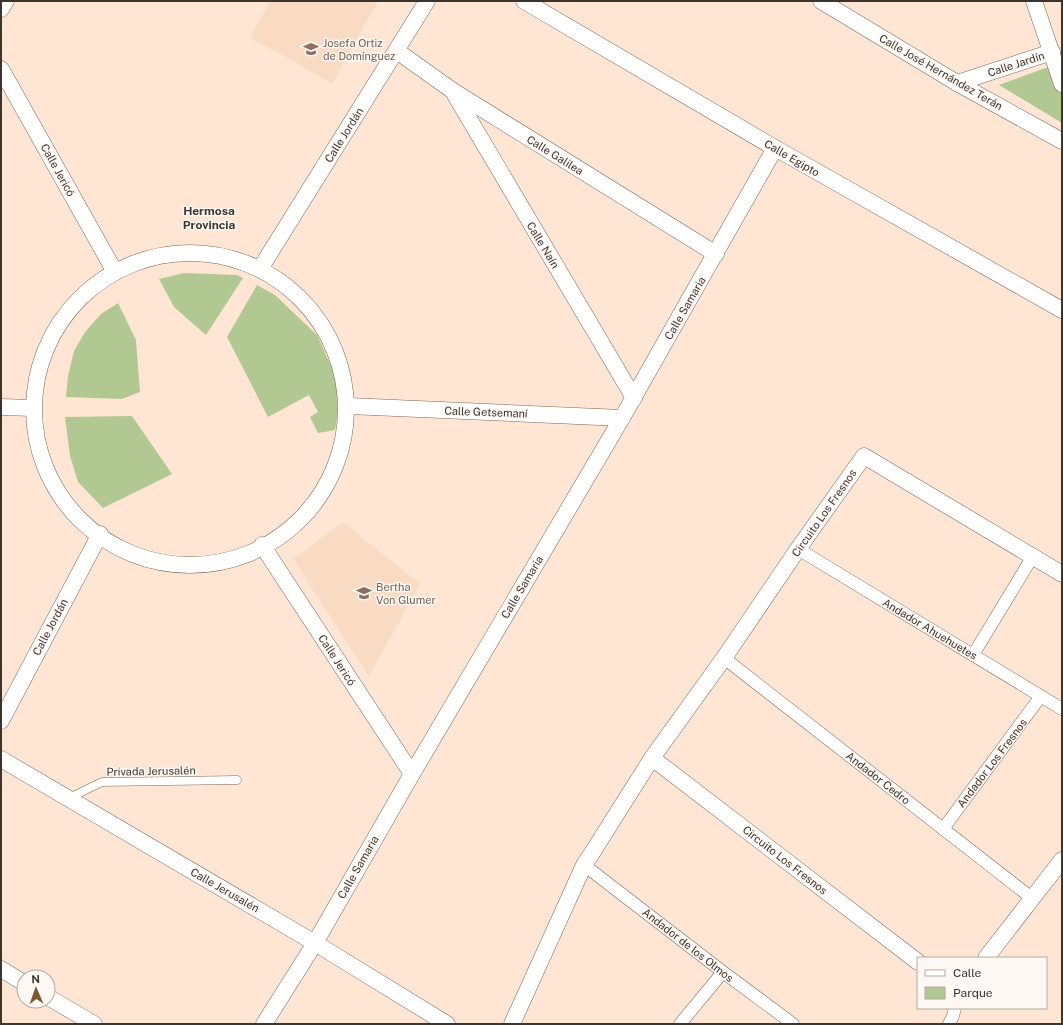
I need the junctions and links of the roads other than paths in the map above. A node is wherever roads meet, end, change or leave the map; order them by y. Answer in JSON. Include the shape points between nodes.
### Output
{"nodes":[{"id":1,"x":6,"y":1,"type":"edge"},
{"id":2,"x":427,"y":1,"type":"edge"},
{"id":3,"x":524,"y":1,"type":"edge"},
{"id":4,"x":821,"y":1,"type":"edge"},
{"id":5,"x":1034,"y":1,"type":"edge"},
{"id":6,"x":1,"y":9,"type":"edge"},
{"id":7,"x":397,"y":51,"type":"junction"},
{"id":8,"x":1052,"y":52,"type":"junction"},
{"id":9,"x":1,"y":69,"type":"edge"},
{"id":10,"x":957,"y":83,"type":"junction"},
{"id":11,"x":1062,"y":84,"type":"edge"},
{"id":12,"x":453,"y":92,"type":"junction"},
{"id":13,"x":1062,"y":141,"type":"edge"},
{"id":14,"x":775,"y":148,"type":"junction"},
{"id":15,"x":716,"y":254,"type":"junction"},
{"id":16,"x":260,"y":269,"type":"junction"},
{"id":17,"x":115,"y":272,"type":"junction"},
{"id":18,"x":1062,"y":310,"type":"edge"},
{"id":19,"x":634,"y":398,"type":"junction"},
{"id":20,"x":350,"y":406,"type":"junction"},
{"id":21,"x":1,"y":407,"type":"edge"},
{"id":22,"x":32,"y":408,"type":"junction"},
{"id":23,"x":622,"y":418,"type":"junction"},
{"id":24,"x":100,"y":534,"type":"junction"},
{"id":25,"x":262,"y":545,"type":"junction"},
{"id":26,"x":798,"y":549,"type":"junction"},
{"id":27,"x":1033,"y":556,"type":"junction"},
{"id":28,"x":1062,"y":574,"type":"edge"},
{"id":29,"x":973,"y":655,"type":"junction"},
{"id":30,"x":724,"y":658,"type":"junction"},
{"id":31,"x":1041,"y":696,"type":"junction"},
{"id":32,"x":1062,"y":709,"type":"edge"},
{"id":33,"x":1,"y":721,"type":"edge"},
{"id":34,"x":652,"y":758,"type":"junction"},
{"id":35,"x":1,"y":759,"type":"edge"},
{"id":36,"x":412,"y":774,"type":"junction"},
{"id":37,"x":237,"y":780,"type":"dead end"},
{"id":38,"x":68,"y":798,"type":"junction"},
{"id":39,"x":942,"y":829,"type":"junction"},
{"id":40,"x":1062,"y":860,"type":"edge"},
{"id":41,"x":584,"y":865,"type":"junction"},
{"id":42,"x":1033,"y":899,"type":"junction"},
{"id":43,"x":315,"y":943,"type":"junction"},
{"id":44,"x":987,"y":957,"type":"edge"},
{"id":45,"x":917,"y":961,"type":"edge"},
{"id":46,"x":1,"y":969,"type":"edge"},
{"id":47,"x":723,"y":972,"type":"junction"},
{"id":48,"x":16,"y":978,"type":"edge"},
{"id":49,"x":56,"y":1002,"type":"edge"},
{"id":50,"x":955,"y":1009,"type":"edge"},
{"id":51,"x":94,"y":1024,"type":"edge"},
{"id":52,"x":264,"y":1024,"type":"edge"},
{"id":53,"x":447,"y":1024,"type":"edge"},
{"id":54,"x":512,"y":1024,"type":"edge"},
{"id":55,"x":680,"y":1024,"type":"edge"},
{"id":56,"x":793,"y":1024,"type":"edge"},
{"id":57,"x":949,"y":1024,"type":"edge"}],
"edges":[{"from":1,"to":6,"type":"street"},
{"from":2,"to":7,"type":"street","name":"Calle Jordán"},
{"from":3,"to":14,"type":"street","name":"Calle Egipto"},
{"from":4,"to":10,"type":"street","name":"Calle José Hernández Terán"},
{"from":5,"to":8,"type":"street"},
{"from":7,"to":12,"type":"street","name":"Calle Galilea"},
{"from":7,"to":16,"type":"street","name":"Calle Jordán"},
{"from":8,"to":10,"type":"street","name":"Calle Jardín"},
{"from":8,"to":11,"type":"street"},
{"from":9,"to":17,"type":"street","name":"Calle Jericó"},
{"from":10,"to":13,"type":"street","name":"Calle José Hernández Terán"},
{"from":12,"to":15,"type":"street","name":"Calle Galilea"},
{"from":12,"to":19,"type":"street","name":"Calle Naín"},
{"from":14,"to":15,"type":"street","name":"Calle Samaria"},
{"from":14,"to":18,"type":"street","name":"Calle Egipto"},
{"from":15,"to":19,"type":"street","name":"Calle Samaria"},
{"from":16,"to":17,"type":"street","via":[[205,253],[177,253]]},
{"from":16,"to":20,"type":"street","via":[[310,309],[339,349],[350,387]]},
{"from":17,"to":22,"type":"street","via":[[80,297],[50,338],[38,369]]},
{"from":19,"to":23,"type":"street","name":"Calle Samaria"},
{"from":20,"to":23,"type":"street","name":"Calle Getsemaní"},
{"from":20,"to":25,"type":"street","via":[[330,478],[313,505],[287,531]]},
{"from":21,"to":22,"type":"street"},
{"from":22,"to":24,"type":"street","via":[[42,460],[59,495],[80,520]]},
{"from":23,"to":36,"type":"street","name":"Calle Samaria"},
{"from":24,"to":25,"type":"street","via":[[122,549],[162,562],[202,564],[248,553]]},
{"from":24,"to":33,"type":"street","name":"Calle Jordán"},
{"from":25,"to":36,"type":"street","name":"Calle Jericó"},
{"from":26,"to":27,"type":"street","name":"Circuito Los Fresnos","via":[[864,456]]},
{"from":26,"to":29,"type":"street","name":"Andador Ahuehuetes"},
{"from":26,"to":30,"type":"street","name":"Circuito Los Fresnos"},
{"from":27,"to":28,"type":"street","name":"Circuito Los Fresnos"},
{"from":27,"to":29,"type":"street"},
{"from":29,"to":31,"type":"street","name":"Andador Ahuehuetes"},
{"from":30,"to":34,"type":"street","name":"Circuito Los Fresnos"},
{"from":30,"to":39,"type":"street","name":"Andador Cedro"},
{"from":31,"to":32,"type":"street","name":"Andador Ahuehuetes"},
{"from":31,"to":39,"type":"street","name":"Andador Los Fresnos"},
{"from":34,"to":41,"type":"street","name":"Circuito Los Fresnos"},
{"from":34,"to":45,"type":"street","name":"Circuito Los Fresnos"},
{"from":35,"to":38,"type":"street","name":"Calle Jerusalén"},
{"from":36,"to":43,"type":"street","name":"Calle Samaria"},
{"from":37,"to":38,"type":"lane","name":"Privada Jerusalén","via":[[102,782]]},
{"from":38,"to":43,"type":"street","name":"Calle Jerusalén"},
{"from":39,"to":42,"type":"street","name":"Andador Cedro"},
{"from":40,"to":42,"type":"street"},
{"from":41,"to":47,"type":"street","name":"Andador de los Olmos"},
{"from":41,"to":54,"type":"street","name":"Circuito Los Fresnos"},
{"from":42,"to":44,"type":"street"},
{"from":43,"to":52,"type":"street","name":"Calle Samaria"},
{"from":43,"to":53,"type":"street","name":"Calle Jerusalén"},
{"from":46,"to":48,"type":"street"},
{"from":47,"to":55,"type":"street"},
{"from":47,"to":56,"type":"street","name":"Andador de los Olmos"},
{"from":49,"to":51,"type":"street"},
{"from":50,"to":57,"type":"street"}]}
